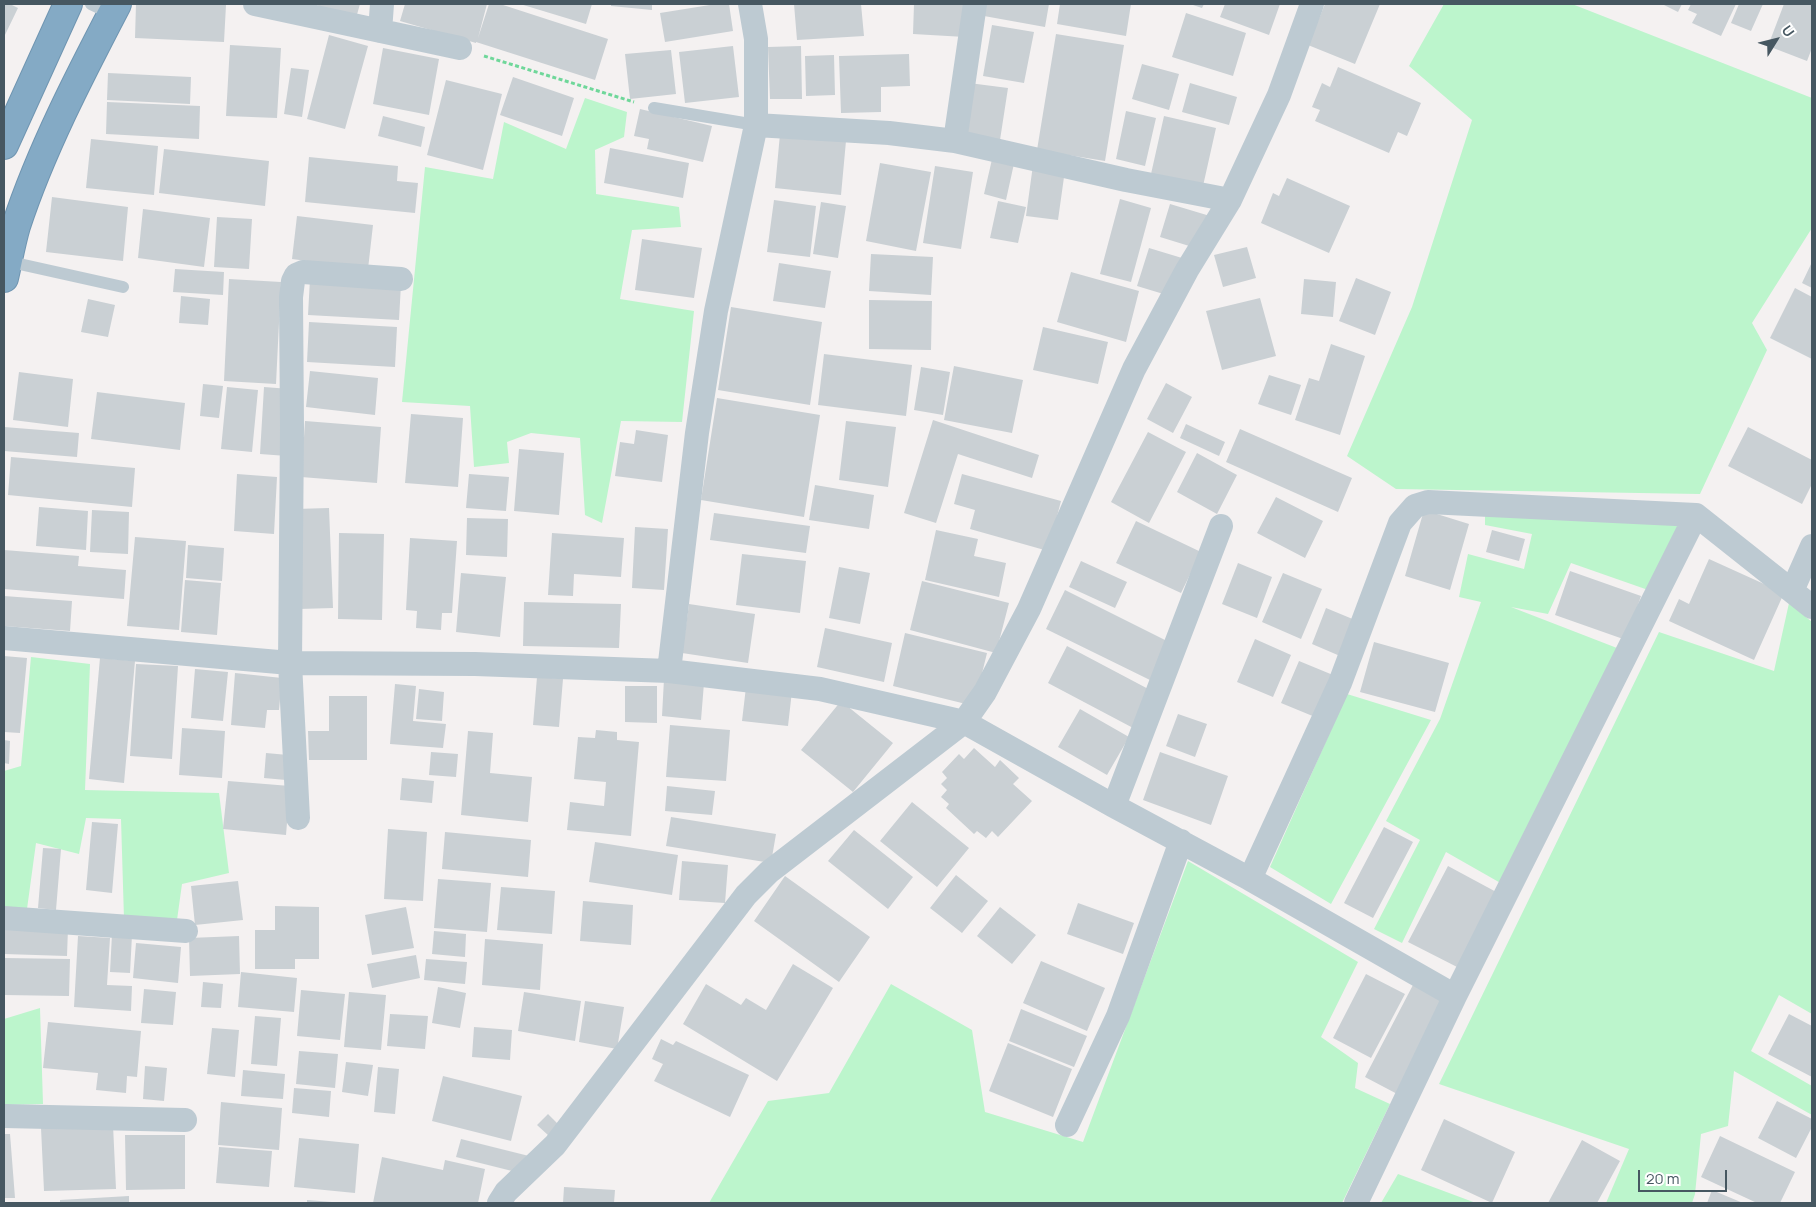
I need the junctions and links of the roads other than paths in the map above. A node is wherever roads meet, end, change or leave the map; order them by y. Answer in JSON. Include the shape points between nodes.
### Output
{"nodes":[{"id":1,"x":68,"y":4,"type":"edge"},
{"id":2,"x":255,"y":4,"type":"edge"},
{"id":3,"x":382,"y":4,"type":"edge"},
{"id":4,"x":750,"y":4,"type":"edge"},
{"id":5,"x":975,"y":4,"type":"edge"},
{"id":6,"x":1312,"y":4,"type":"edge"},
{"id":7,"x":106,"y":7,"type":"edge"},
{"id":8,"x":380,"y":31,"type":"junction"},
{"id":9,"x":460,"y":48,"type":"road end"},
{"id":10,"x":31,"y":84,"type":"junction"},
{"id":11,"x":654,"y":108,"type":"road end"},
{"id":12,"x":4,"y":110,"type":"edge"},
{"id":13,"x":756,"y":125,"type":"junction"},
{"id":14,"x":955,"y":141,"type":"junction"},
{"id":15,"x":4,"y":144,"type":"edge"},
{"id":16,"x":1230,"y":200,"type":"junction"},
{"id":17,"x":5,"y":267,"type":"edge"},
{"id":18,"x":401,"y":279,"type":"dead end"},
{"id":19,"x":123,"y":287,"type":"dead end"},
{"id":20,"x":1696,"y":515,"type":"junction"},
{"id":21,"x":1221,"y":526,"type":"dead end"},
{"id":22,"x":1812,"y":546,"type":"edge"},
{"id":23,"x":1792,"y":591,"type":"junction"},
{"id":24,"x":1812,"y":607,"type":"edge"},
{"id":25,"x":4,"y":638,"type":"edge"},
{"id":26,"x":290,"y":664,"type":"junction"},
{"id":27,"x":669,"y":671,"type":"junction"},
{"id":28,"x":964,"y":722,"type":"junction"},
{"id":29,"x":1114,"y":806,"type":"junction"},
{"id":30,"x":298,"y":818,"type":"dead end"},
{"id":31,"x":1181,"y":841,"type":"junction"},
{"id":32,"x":1250,"y":879,"type":"junction"},
{"id":33,"x":4,"y":918,"type":"edge"},
{"id":34,"x":186,"y":930,"type":"dead end"},
{"id":35,"x":1455,"y":996,"type":"junction"},
{"id":36,"x":4,"y":1116,"type":"edge"},
{"id":37,"x":185,"y":1120,"type":"dead end"},
{"id":38,"x":1067,"y":1125,"type":"dead end"},
{"id":39,"x":499,"y":1203,"type":"edge"},
{"id":40,"x":1356,"y":1203,"type":"edge"}],
"edges":[{"from":1,"to":10,"type":"highway"},
{"from":2,"to":8,"type":"street"},
{"from":3,"to":8,"type":"street"},
{"from":4,"to":13,"type":"street","via":[[756,39]]},
{"from":5,"to":14,"type":"street"},
{"from":6,"to":16,"type":"street","via":[[1279,95]]},
{"from":7,"to":17,"type":"highway","via":[[31,185]]},
{"from":8,"to":9,"type":"street"},
{"from":10,"to":12,"type":"street"},
{"from":10,"to":15,"type":"highway"},
{"from":11,"to":13,"type":"lane"},
{"from":13,"to":14,"type":"street","via":[[889,133]]},
{"from":13,"to":27,"type":"street","via":[[713,329],[697,433]]},
{"from":14,"to":16,"type":"street"},
{"from":16,"to":28,"type":"street","via":[[1187,270],[1134,369],[1028,609],[984,692]]},
{"from":17,"to":19,"type":"lane"},
{"from":18,"to":26,"type":"street","via":[[303,272],[296,274],[292,281]]},
{"from":20,"to":23,"type":"street"},
{"from":20,"to":32,"type":"street","via":[[1428,502],[1415,506],[1400,523],[1340,683]]},
{"from":20,"to":35,"type":"street"},
{"from":21,"to":29,"type":"street"},
{"from":22,"to":23,"type":"street"},
{"from":23,"to":24,"type":"street"},
{"from":25,"to":26,"type":"street"},
{"from":26,"to":27,"type":"street","via":[[475,664]]},
{"from":26,"to":30,"type":"street"},
{"from":27,"to":28,"type":"street","via":[[820,689]]},
{"from":28,"to":29,"type":"street"},
{"from":28,"to":39,"type":"street","via":[[769,872],[746,895],[555,1146],[506,1192]]},
{"from":29,"to":31,"type":"street"},
{"from":31,"to":32,"type":"street"},
{"from":31,"to":38,"type":"street","via":[[1118,1016]]},
{"from":32,"to":35,"type":"street"},
{"from":33,"to":34,"type":"street"},
{"from":35,"to":40,"type":"street"},
{"from":36,"to":37,"type":"street"}]}
